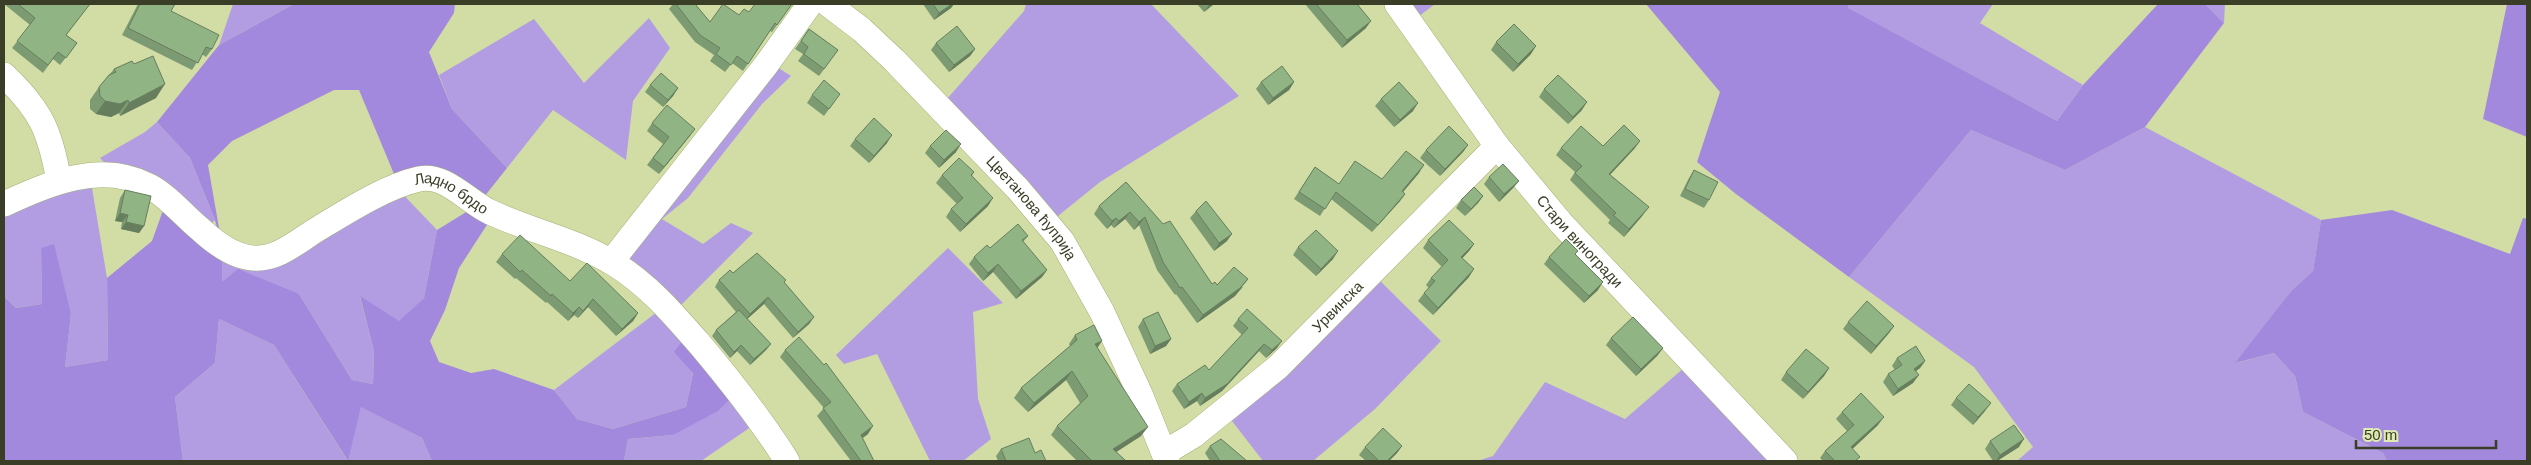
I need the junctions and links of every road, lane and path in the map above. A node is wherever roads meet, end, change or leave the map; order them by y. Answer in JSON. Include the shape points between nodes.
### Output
{"nodes":[{"id":1,"x":810,"y":4,"type":"edge"},
{"id":2,"x":828,"y":4,"type":"edge"},
{"id":3,"x":1397,"y":4,"type":"edge"},
{"id":4,"x":4,"y":75,"type":"edge"},
{"id":5,"x":1497,"y":146,"type":"junction"},
{"id":6,"x":59,"y":181,"type":"junction"},
{"id":7,"x":4,"y":204,"type":"edge"},
{"id":8,"x":611,"y":262,"type":"junction"},
{"id":9,"x":1165,"y":457,"type":"edge"},
{"id":10,"x":788,"y":461,"type":"edge"},
{"id":11,"x":1785,"y":461,"type":"edge"}],
"edges":[{"from":1,"to":8,"type":"street","via":[[760,73]]},
{"from":2,"to":9,"type":"street","name":"Цветанова ћуприја","via":[[862,30],[901,67],[1018,189],[1062,241],[1102,312]]},
{"from":3,"to":5,"type":"street","name":"Стари виногради"},
{"from":4,"to":6,"type":"street","via":[[24,94],[44,123]]},
{"from":5,"to":9,"type":"street","name":"Урвинска","via":[[1278,367]]},
{"from":5,"to":11,"type":"street","name":"Стари виногради","via":[[1599,264]]},
{"from":6,"to":7,"type":"street","name":"Ладно брдо"},
{"from":6,"to":8,"type":"street","name":"Ладно брдо","via":[[99,175],[134,179],[150,186],[222,245],[252,258],[281,252],[338,217],[407,182],[432,178],[476,206]]},
{"from":8,"to":10,"type":"street","name":"Ладно брдо","via":[[673,313],[739,390]]}]}
